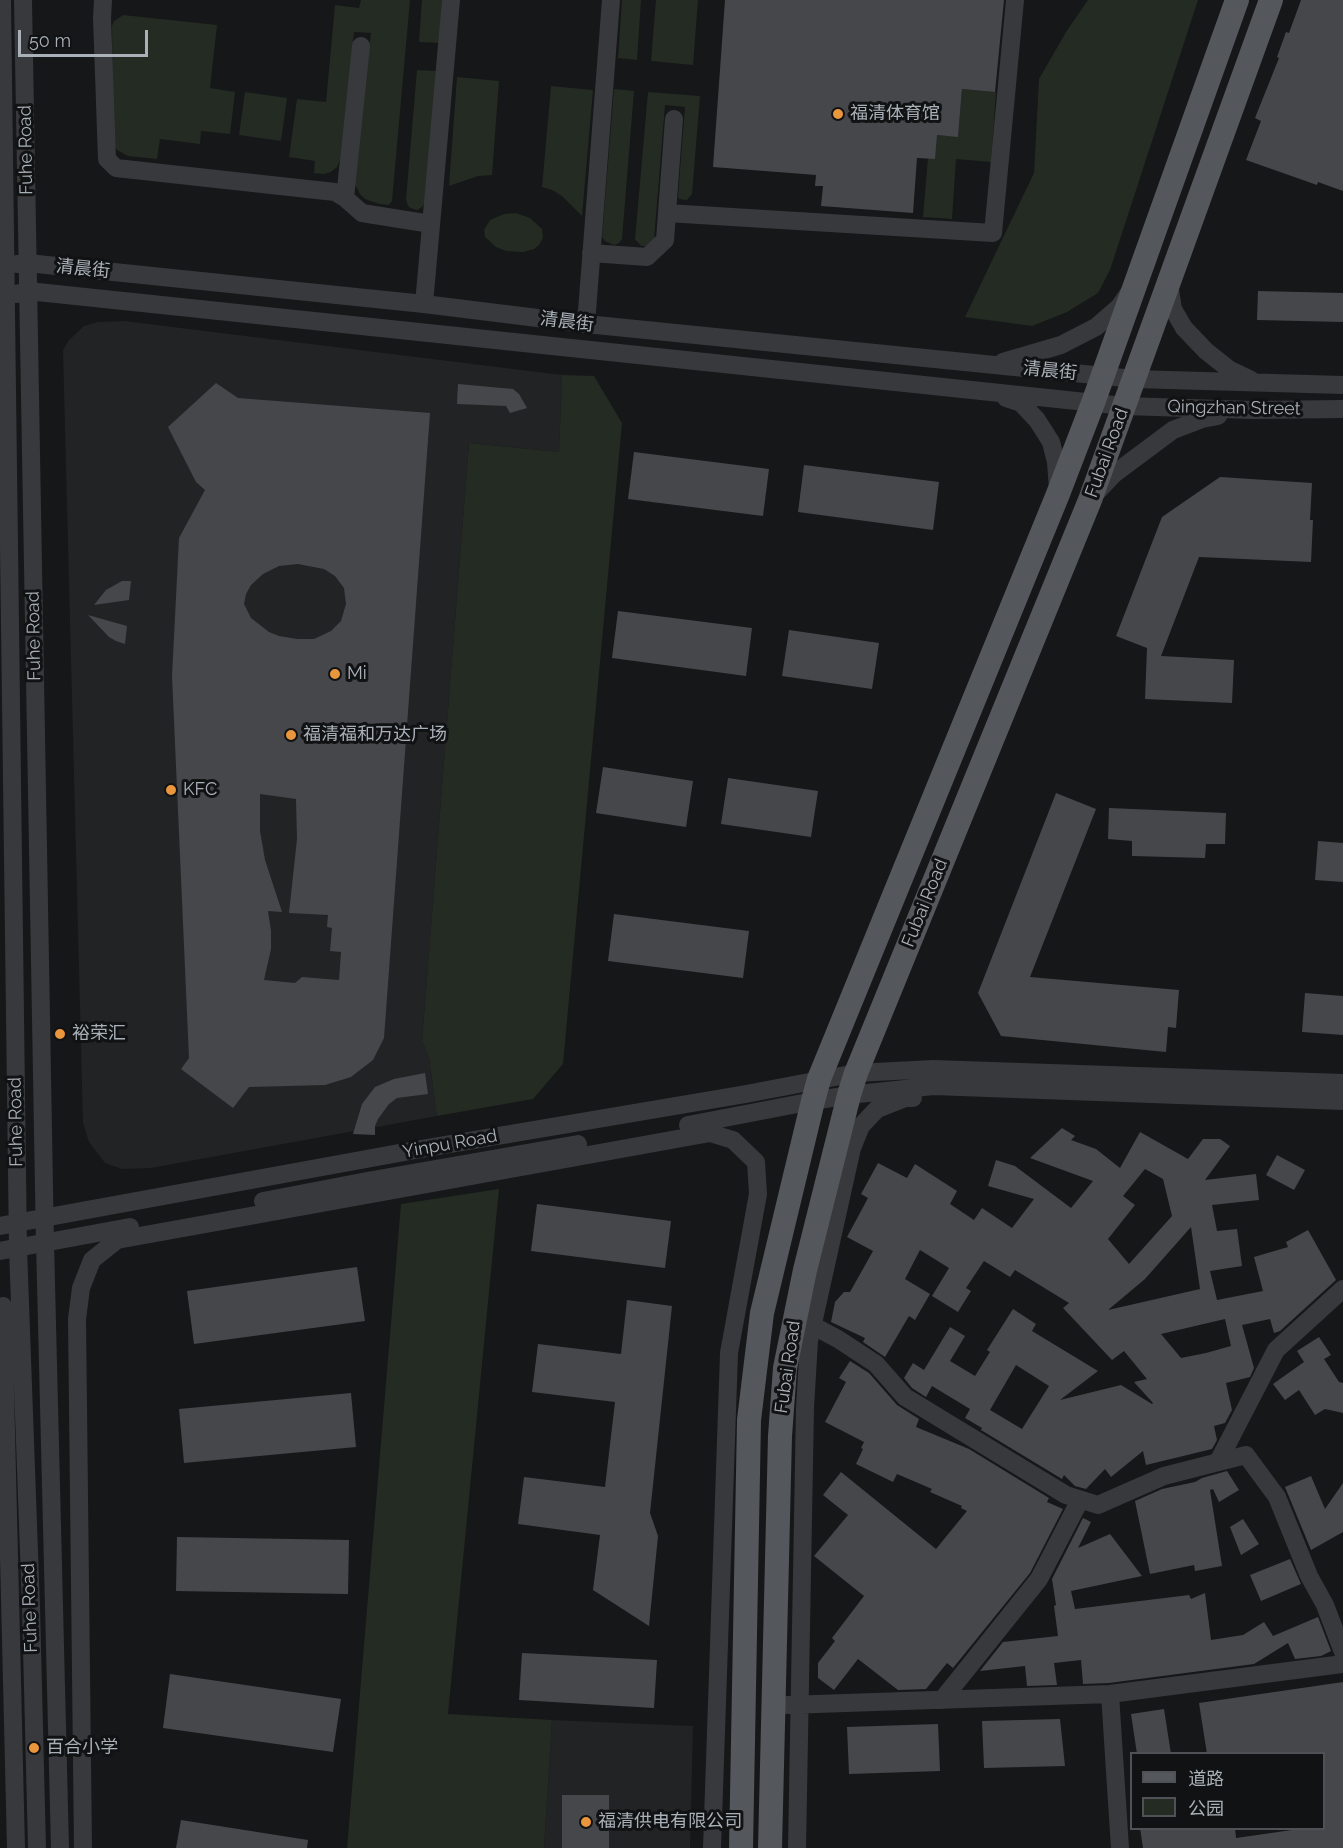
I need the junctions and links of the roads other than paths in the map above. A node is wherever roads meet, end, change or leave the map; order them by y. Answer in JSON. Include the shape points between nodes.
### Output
{"nodes":[{"id":1,"x":2,"y":0,"type":"edge"},
{"id":2,"x":23,"y":0,"type":"edge"},
{"id":3,"x":103,"y":0,"type":"edge"},
{"id":4,"x":451,"y":0,"type":"edge"},
{"id":5,"x":611,"y":0,"type":"edge"},
{"id":6,"x":1015,"y":0,"type":"edge"},
{"id":7,"x":1237,"y":0,"type":"edge"},
{"id":8,"x":1271,"y":0,"type":"edge"},
{"id":9,"x":361,"y":46,"type":"dead end"},
{"id":10,"x":674,"y":119,"type":"dead end"},
{"id":11,"x":345,"y":198,"type":"junction"},
{"id":12,"x":667,"y":213,"type":"junction"},
{"id":13,"x":431,"y":224,"type":"junction"},
{"id":14,"x":591,"y":253,"type":"junction"},
{"id":15,"x":28,"y":263,"type":"junction"},
{"id":16,"x":3,"y":266,"type":"edge"},
{"id":17,"x":1169,"y":284,"type":"junction"},
{"id":18,"x":1135,"y":285,"type":"junction"},
{"id":19,"x":28,"y":291,"type":"junction"},
{"id":20,"x":4,"y":296,"type":"edge"},
{"id":21,"x":424,"y":304,"type":"junction"},
{"id":22,"x":586,"y":324,"type":"junction"},
{"id":23,"x":990,"y":365,"type":"junction"},
{"id":24,"x":1102,"y":376,"type":"junction"},
{"id":25,"x":1134,"y":380,"type":"junction"},
{"id":26,"x":1258,"y":383,"type":"junction"},
{"id":27,"x":1343,"y":385,"type":"edge"},
{"id":28,"x":990,"y":392,"type":"junction"},
{"id":29,"x":1093,"y":403,"type":"junction"},
{"id":30,"x":1124,"y":406,"type":"junction"},
{"id":31,"x":1343,"y":409,"type":"edge"},
{"id":32,"x":1253,"y":410,"type":"junction"},
{"id":33,"x":1058,"y":494,"type":"junction"},
{"id":34,"x":1090,"y":500,"type":"junction"},
{"id":35,"x":1343,"y":1083,"type":"edge"},
{"id":36,"x":852,"y":1084,"type":"junction"},
{"id":37,"x":816,"y":1090,"type":"junction"},
{"id":38,"x":1343,"y":1101,"type":"edge"},
{"id":39,"x":1343,"y":1110,"type":"edge"},
{"id":40,"x":45,"y":1218,"type":"junction"},
{"id":41,"x":9,"y":1225,"type":"edge"},
{"id":42,"x":45,"y":1244,"type":"junction"},
{"id":43,"x":9,"y":1249,"type":"edge"},
{"id":44,"x":1343,"y":1289,"type":"edge"},
{"id":45,"x":3,"y":1306,"type":"dead end"},
{"id":46,"x":804,"y":1321,"type":"junction"},
{"id":47,"x":1218,"y":1462,"type":"junction"},
{"id":48,"x":1080,"y":1500,"type":"junction"},
{"id":49,"x":1325,"y":1605,"type":"junction"},
{"id":50,"x":31,"y":1607,"type":"junction"},
{"id":51,"x":5,"y":1612,"type":"edge"},
{"id":52,"x":1343,"y":1612,"type":"edge"},
{"id":53,"x":1343,"y":1652,"type":"edge"},
{"id":54,"x":1343,"y":1664,"type":"edge"},
{"id":55,"x":1110,"y":1694,"type":"junction"},
{"id":56,"x":942,"y":1700,"type":"junction"},
{"id":57,"x":799,"y":1705,"type":"junction"},
{"id":58,"x":773,"y":1706,"type":"junction"},
{"id":59,"x":16,"y":1848,"type":"edge"},
{"id":60,"x":37,"y":1848,"type":"edge"},
{"id":61,"x":60,"y":1848,"type":"edge"},
{"id":62,"x":83,"y":1848,"type":"edge"},
{"id":63,"x":712,"y":1848,"type":"edge"},
{"id":64,"x":741,"y":1848,"type":"edge"},
{"id":65,"x":770,"y":1848,"type":"edge"},
{"id":66,"x":797,"y":1848,"type":"edge"},
{"id":67,"x":1120,"y":1848,"type":"edge"}],
"edges":[{"from":1,"to":16,"type":"street","name":"Fuhe Road"},
{"from":2,"to":15,"type":"street","name":"Fuhe Road"},
{"from":3,"to":11,"type":"street","via":[[107,159],[111,165],[335,192]]},
{"from":4,"to":13,"type":"street"},
{"from":5,"to":14,"type":"street"},
{"from":6,"to":12,"type":"street","via":[[993,233]]},
{"from":7,"to":18,"type":"main road","name":"Fubai Road"},
{"from":8,"to":17,"type":"main road","name":"Fubai Road"},
{"from":9,"to":11,"type":"street"},
{"from":10,"to":12,"type":"street"},
{"from":11,"to":13,"type":"street","via":[[362,213]]},
{"from":12,"to":14,"type":"street","via":[[664,240],[647,257]]},
{"from":13,"to":21,"type":"street"},
{"from":14,"to":22,"type":"street"},
{"from":15,"to":16,"type":"street","name":"清晨街"},
{"from":15,"to":19,"type":"street","name":"Fuhe Road"},
{"from":15,"to":21,"type":"street","name":"清晨街"},
{"from":16,"to":20,"type":"street","name":"Fuhe Road"},
{"from":17,"to":25,"type":"main road","name":"Fubai Road"},
{"from":17,"to":26,"type":"street","via":[[1173,309],[1184,328],[1230,370]]},
{"from":18,"to":23,"type":"street","via":[[1119,307],[1096,327],[1060,345]]},
{"from":18,"to":24,"type":"main road","name":"Fubai Road"},
{"from":19,"to":20,"type":"street","name":"清晨街"},
{"from":19,"to":28,"type":"street","name":"清晨街"},
{"from":19,"to":40,"type":"street","name":"Fuhe Road"},
{"from":20,"to":41,"type":"street","name":"Fuhe Road"},
{"from":21,"to":22,"type":"street","name":"清晨街"},
{"from":22,"to":23,"type":"street","name":"清晨街"},
{"from":23,"to":24,"type":"street","name":"清晨街"},
{"from":24,"to":25,"type":"street","name":"清晨街"},
{"from":24,"to":29,"type":"main road","name":"Fubai Road"},
{"from":25,"to":26,"type":"street","name":"Qingzhan Street"},
{"from":25,"to":30,"type":"main road","name":"Fubai Road"},
{"from":26,"to":27,"type":"street","name":"Qingzhan Street"},
{"from":28,"to":29,"type":"street","name":"清晨街"},
{"from":28,"to":33,"type":"street","via":[[1021,404],[1037,420],[1051,441]]},
{"from":29,"to":30,"type":"street","name":"清晨街"},
{"from":29,"to":33,"type":"main road","name":"Fubai Road"},
{"from":30,"to":32,"type":"street","name":"Qingzhan Street"},
{"from":30,"to":34,"type":"main road","name":"Fubai Road"},
{"from":31,"to":32,"type":"street","name":"Qingzhan Street"},
{"from":32,"to":34,"type":"street","via":[[1202,418],[1173,430],[1114,474]]},
{"from":33,"to":37,"type":"main road","name":"Fubai Road"},
{"from":34,"to":36,"type":"main road","name":"Fubai Road"},
{"from":35,"to":36,"type":"street","via":[[933,1069]]},
{"from":36,"to":37,"type":"street","name":"Yinpu Road"},
{"from":36,"to":38,"type":"street"},
{"from":36,"to":46,"type":"main road","name":"Fubai Road","via":[[805,1270]]},
{"from":37,"to":40,"type":"street","name":"Yinpu Road","via":[[746,1094]]},
{"from":37,"to":42,"type":"street","name":"Yinpu Road","via":[[746,1115],[367,1181]]},
{"from":37,"to":64,"type":"main road","name":"Fubai Road","via":[[762,1313],[749,1420]]},
{"from":39,"to":46,"type":"street","via":[[905,1098],[877,1109],[861,1126]]},
{"from":40,"to":41,"type":"street","name":"Yinpu Road"},
{"from":40,"to":42,"type":"street","name":"Fuhe Road"},
{"from":41,"to":43,"type":"street","name":"Fuhe Road"},
{"from":42,"to":43,"type":"street","name":"Yinpu Road"},
{"from":42,"to":61,"type":"street","name":"Fuhe Road"},
{"from":43,"to":50,"type":"street","name":"Fuhe Road"},
{"from":44,"to":47,"type":"street","via":[[1276,1350]]},
{"from":45,"to":51,"type":"street"},
{"from":46,"to":48,"type":"street","via":[[876,1364],[905,1397]]},
{"from":46,"to":57,"type":"street","via":[[808,1341]]},
{"from":46,"to":58,"type":"main road","name":"Fubai Road","via":[[785,1368]]},
{"from":47,"to":48,"type":"street","via":[[1164,1476],[1098,1505]]},
{"from":47,"to":49,"type":"street","via":[[1246,1455],[1277,1497]]},
{"from":48,"to":56,"type":"street","via":[[1040,1578]]},
{"from":49,"to":52,"type":"street"},
{"from":49,"to":53,"type":"street"},
{"from":50,"to":51,"type":"street"},
{"from":50,"to":60,"type":"street","name":"Fuhe Road"},
{"from":51,"to":59,"type":"street"},
{"from":54,"to":55,"type":"street"},
{"from":55,"to":56,"type":"street"},
{"from":55,"to":67,"type":"street"},
{"from":56,"to":57,"type":"street"},
{"from":57,"to":58,"type":"street"},
{"from":57,"to":66,"type":"street"},
{"from":58,"to":65,"type":"main road","name":"Fubai Road"},
{"from":62,"to":63,"type":"street","via":[[77,1319],[81,1288],[92,1260],[117,1240],[710,1133],[733,1140],[756,1162],[758,1194],[729,1353]]}]}
